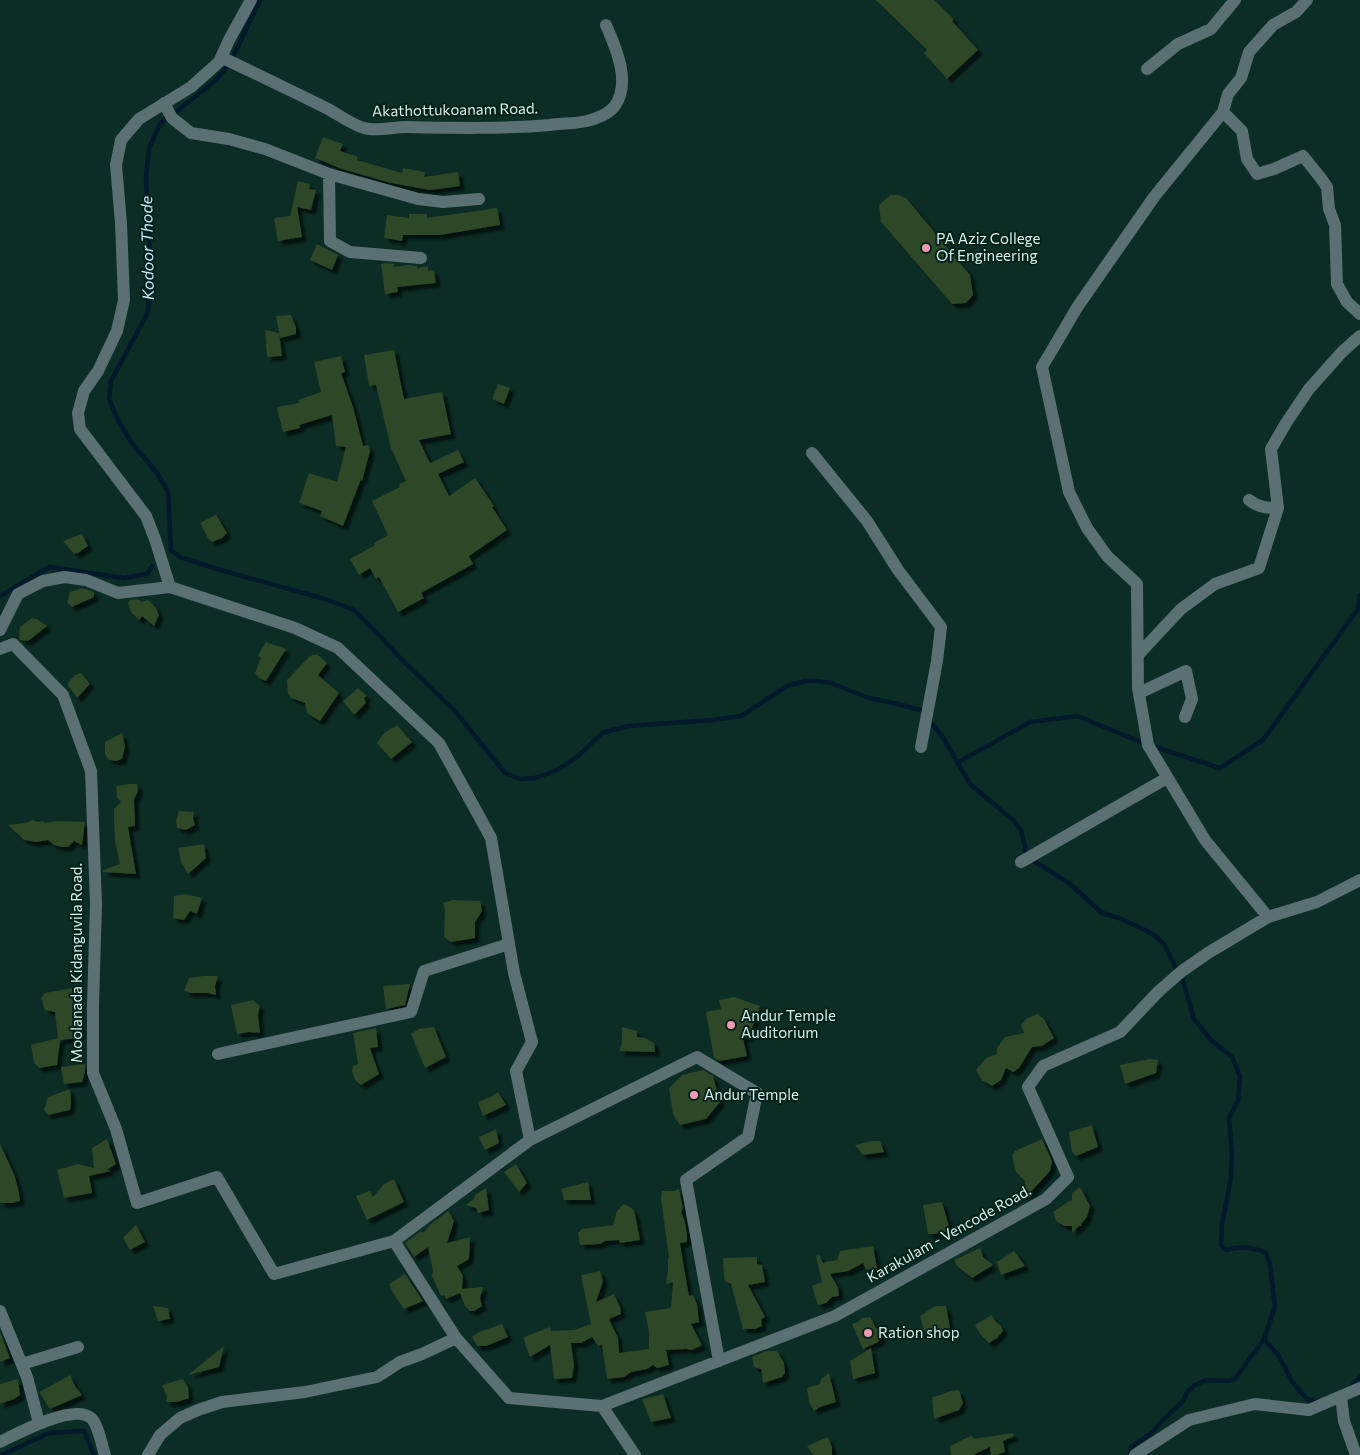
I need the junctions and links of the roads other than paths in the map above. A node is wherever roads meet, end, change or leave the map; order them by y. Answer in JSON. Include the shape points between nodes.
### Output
{"nodes":[{"id":1,"x":251,"y":0,"type":"edge"},
{"id":2,"x":1235,"y":0,"type":"edge"},
{"id":3,"x":1307,"y":0,"type":"edge"},
{"id":4,"x":606,"y":25,"type":"dead end"},
{"id":5,"x":222,"y":58,"type":"junction"},
{"id":6,"x":1147,"y":69,"type":"dead end"},
{"id":7,"x":169,"y":111,"type":"junction"},
{"id":8,"x":1223,"y":112,"type":"junction"},
{"id":9,"x":329,"y":174,"type":"junction"},
{"id":10,"x":479,"y":199,"type":"dead end"},
{"id":11,"x":421,"y":258,"type":"dead end"},
{"id":12,"x":1360,"y":314,"type":"edge"},
{"id":13,"x":1360,"y":336,"type":"edge"},
{"id":14,"x":812,"y":453,"type":"dead end"},
{"id":15,"x":1249,"y":500,"type":"dead end"},
{"id":16,"x":1278,"y":508,"type":"junction"},
{"id":17,"x":170,"y":587,"type":"junction"},
{"id":18,"x":0,"y":630,"type":"edge"},
{"id":19,"x":0,"y":648,"type":"edge"},
{"id":20,"x":1138,"y":655,"type":"junction"},
{"id":21,"x":1139,"y":693,"type":"junction"},
{"id":22,"x":1185,"y":717,"type":"dead end"},
{"id":23,"x":921,"y":747,"type":"dead end"},
{"id":24,"x":1167,"y":778,"type":"junction"},
{"id":25,"x":1020,"y":862,"type":"dead end"},
{"id":26,"x":1360,"y":880,"type":"edge"},
{"id":27,"x":1268,"y":917,"type":"junction"},
{"id":28,"x":509,"y":944,"type":"junction"},
{"id":29,"x":218,"y":1054,"type":"dead end"},
{"id":30,"x":530,"y":1140,"type":"junction"},
{"id":31,"x":394,"y":1241,"type":"junction"},
{"id":32,"x":0,"y":1312,"type":"edge"},
{"id":33,"x":456,"y":1338,"type":"junction"},
{"id":34,"x":78,"y":1346,"type":"dead end"},
{"id":35,"x":719,"y":1361,"type":"junction"},
{"id":36,"x":22,"y":1364,"type":"junction"},
{"id":37,"x":1360,"y":1388,"type":"edge"},
{"id":38,"x":1341,"y":1397,"type":"junction"},
{"id":39,"x":602,"y":1406,"type":"junction"},
{"id":40,"x":40,"y":1423,"type":"junction"},
{"id":41,"x":0,"y":1442,"type":"edge"},
{"id":42,"x":105,"y":1455,"type":"edge"},
{"id":43,"x":148,"y":1455,"type":"edge"},
{"id":44,"x":634,"y":1455,"type":"edge"},
{"id":45,"x":1135,"y":1455,"type":"edge"},
{"id":46,"x":1356,"y":1455,"type":"edge"}],
"edges":[{"from":1,"to":5,"type":"street"},
{"from":2,"to":6,"type":"street","via":[[1211,29],[1178,44]]},
{"from":3,"to":8,"type":"street","via":[[1296,12],[1273,25],[1249,52],[1242,78],[1228,94]]},
{"from":4,"to":5,"type":"street","name":"Akathottukoanam Road.","via":[[618,59],[621,94],[612,109],[587,122],[430,129],[362,128]]},
{"from":5,"to":7,"type":"street"},
{"from":7,"to":9,"type":"street","via":[[191,133],[229,138]]},
{"from":7,"to":17,"type":"street","via":[[139,119],[121,140],[116,165],[124,300],[117,331],[98,371],[84,391],[78,413],[80,429],[146,516]]},
{"from":8,"to":12,"type":"street","via":[[1242,131],[1247,159],[1257,174],[1303,156],[1320,177],[1335,224],[1337,284],[1347,302]]},
{"from":8,"to":20,"type":"street","via":[[1149,204],[1078,306],[1042,367],[1069,492],[1087,528],[1107,556],[1137,584]]},
{"from":9,"to":10,"type":"street","via":[[418,199],[443,202]]},
{"from":9,"to":11,"type":"street","via":[[330,241],[350,252]]},
{"from":13,"to":16,"type":"street","via":[[1309,389],[1271,450]]},
{"from":14,"to":23,"type":"street","via":[[866,521],[898,570],[942,627]]},
{"from":15,"to":16,"type":"street","via":[[1266,508]]},
{"from":16,"to":20,"type":"street","via":[[1259,568],[1215,584],[1181,608]]},
{"from":17,"to":18,"type":"street","via":[[118,593],[86,580],[65,577],[43,581],[18,594]]},
{"from":17,"to":28,"type":"street","via":[[295,628],[338,648],[439,743],[491,838]]},
{"from":19,"to":31,"type":"street","name":"Moolanada Kidanguvila Road.","via":[[14,644],[63,695],[91,771],[96,904],[93,1072],[116,1129],[137,1203],[216,1177],[274,1274]]},
{"from":20,"to":21,"type":"street"},
{"from":21,"to":22,"type":"street","via":[[1186,671],[1192,699]]},
{"from":21,"to":24,"type":"street","via":[[1148,745]]},
{"from":24,"to":25,"type":"street"},
{"from":24,"to":27,"type":"street","via":[[1205,840]]},
{"from":26,"to":27,"type":"street","name":"Karakulam - Vencode Road.","via":[[1317,902]]},
{"from":27,"to":35,"type":"street","name":"Karakulam - Vencode Road.","via":[[1180,973],[1120,1032],[1043,1066],[1028,1087],[1068,1177],[1046,1199],[835,1316]]},
{"from":28,"to":29,"type":"street","via":[[424,971],[411,1012]]},
{"from":28,"to":30,"type":"street","via":[[532,1042],[516,1072]]},
{"from":30,"to":31,"type":"street"},
{"from":30,"to":35,"type":"street","via":[[697,1057],[757,1093],[748,1137],[686,1180]]},
{"from":31,"to":33,"type":"street"},
{"from":32,"to":36,"type":"street"},
{"from":33,"to":39,"type":"street","via":[[509,1398]]},
{"from":33,"to":43,"type":"street","via":[[400,1362],[377,1377],[305,1392],[222,1402],[198,1410],[180,1418],[160,1434]]},
{"from":34,"to":36,"type":"street"},
{"from":35,"to":39,"type":"street","name":"Karakulam - Vencode Road."},
{"from":36,"to":40,"type":"street"},
{"from":37,"to":38,"type":"street"},
{"from":38,"to":45,"type":"street","via":[[1309,1410],[1255,1404],[1189,1420]]},
{"from":38,"to":46,"type":"street","via":[[1344,1421]]},
{"from":39,"to":44,"type":"street"},
{"from":40,"to":41,"type":"street"},
{"from":40,"to":42,"type":"street","via":[[72,1414],[90,1417]]}]}
